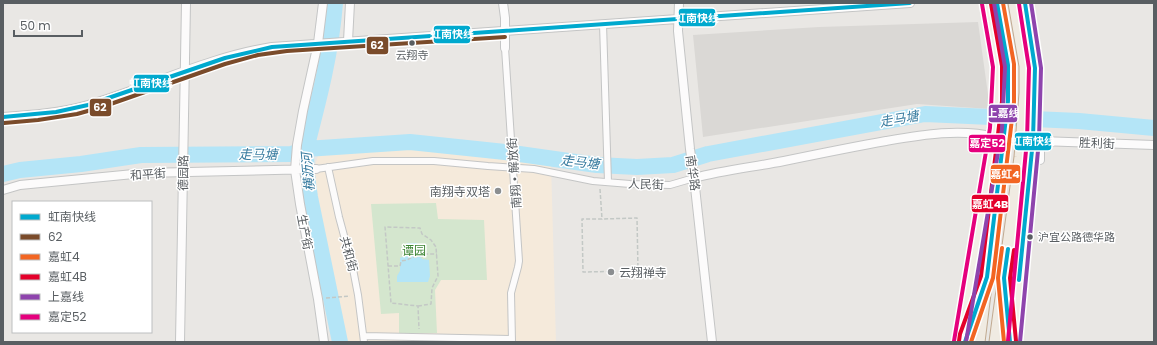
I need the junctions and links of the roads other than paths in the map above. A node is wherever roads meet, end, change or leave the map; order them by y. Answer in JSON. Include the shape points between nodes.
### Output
{"nodes":[{"id":1,"x":186,"y":3,"type":"edge"},
{"id":2,"x":323,"y":3,"type":"edge"},
{"id":3,"x":350,"y":3,"type":"edge"},
{"id":4,"x":503,"y":3,"type":"edge"},
{"id":5,"x":679,"y":3,"type":"edge"},
{"id":6,"x":910,"y":3,"type":"edge"},
{"id":7,"x":988,"y":3,"type":"edge"},
{"id":8,"x":997,"y":3,"type":"edge"},
{"id":9,"x":1015,"y":3,"type":"edge"},
{"id":10,"x":1025,"y":3,"type":"edge"},
{"id":11,"x":678,"y":19,"type":"junction"},
{"id":12,"x":603,"y":24,"type":"junction"},
{"id":13,"x":505,"y":31,"type":"junction"},
{"id":14,"x":348,"y":41,"type":"junction"},
{"id":15,"x":318,"y":43,"type":"junction"},
{"id":16,"x":505,"y":48,"type":"joint"},
{"id":17,"x":185,"y":71,"type":"junction"},
{"id":18,"x":3,"y":117,"type":"edge"},
{"id":19,"x":996,"y":133,"type":"junction"},
{"id":20,"x":1036,"y":137,"type":"junction"},
{"id":21,"x":1154,"y":145,"type":"edge"},
{"id":22,"x":513,"y":167,"type":"junction"},
{"id":23,"x":328,"y":168,"type":"junction"},
{"id":24,"x":316,"y":169,"type":"joint"},
{"id":25,"x":299,"y":170,"type":"junction"},
{"id":26,"x":183,"y":172,"type":"junction"},
{"id":27,"x":694,"y":178,"type":"junction"},
{"id":28,"x":608,"y":182,"type":"junction"},
{"id":29,"x":3,"y":190,"type":"edge"},
{"id":30,"x":986,"y":277,"type":"junction"},
{"id":31,"x":1004,"y":278,"type":"junction"},
{"id":32,"x":364,"y":339,"type":"edge"},
{"id":33,"x":512,"y":340,"type":"edge"},
{"id":34,"x":180,"y":342,"type":"edge"},
{"id":35,"x":324,"y":342,"type":"edge"},
{"id":36,"x":712,"y":342,"type":"edge"},
{"id":37,"x":960,"y":342,"type":"edge"},
{"id":38,"x":965,"y":342,"type":"edge"},
{"id":39,"x":978,"y":342,"type":"edge"},
{"id":40,"x":996,"y":342,"type":"edge"},
{"id":41,"x":1010,"y":342,"type":"edge"},
{"id":42,"x":1014,"y":342,"type":"edge"}],
"edges":[{"from":1,"to":17,"type":"street","name":"德园路"},
{"from":2,"to":15,"type":"street","name":"生产街"},
{"from":3,"to":14,"type":"street"},
{"from":4,"to":13,"type":"street","name":"南翔 • 解放街"},
{"from":5,"to":11,"type":"street","name":"南华路"},
{"from":6,"to":11,"type":"street"},
{"from":7,"to":19,"type":"main road","via":[[999,67]]},
{"from":8,"to":30,"type":"highway","via":[[1008,65],[1008,101]]},
{"from":9,"to":31,"type":"highway","via":[[1026,66],[1026,93],[1021,157]]},
{"from":10,"to":20,"type":"main road","via":[[1035,68]]},
{"from":11,"to":12,"type":"street"},
{"from":11,"to":27,"type":"street","name":"南华路"},
{"from":12,"to":13,"type":"street"},
{"from":12,"to":28,"type":"street"},
{"from":13,"to":14,"type":"street"},
{"from":13,"to":16,"type":"street","name":"南翔 • 解放街"},
{"from":14,"to":15,"type":"street"},
{"from":15,"to":17,"type":"street","via":[[246,52]]},
{"from":15,"to":25,"type":"street","name":"生产街","via":[[302,111],[296,159]]},
{"from":16,"to":22,"type":"street","name":"南翔 • 解放街"},
{"from":17,"to":18,"type":"street","via":[[75,108]]},
{"from":17,"to":26,"type":"street","name":"德园路"},
{"from":19,"to":27,"type":"street","name":"人民街","via":[[914,136]]},
{"from":19,"to":37,"type":"main road"},
{"from":20,"to":21,"type":"street","name":"胜利街"},
{"from":20,"to":42,"type":"main road","via":[[1031,160]]},
{"from":22,"to":23,"type":"street","name":"人民街","via":[[416,160]]},
{"from":22,"to":28,"type":"street","name":"人民街"},
{"from":22,"to":33,"type":"street","name":"南翔 • 解放街","via":[[519,261],[511,293]]},
{"from":23,"to":24,"type":"street","name":"人民街"},
{"from":23,"to":32,"type":"street","name":"共和街","via":[[353,269]]},
{"from":24,"to":25,"type":"street","name":"人民街"},
{"from":25,"to":26,"type":"street","name":"和平街"},
{"from":25,"to":35,"type":"street","name":"生产街","via":[[300,204]]},
{"from":26,"to":29,"type":"street","name":"和平街","via":[[144,173],[20,185]]},
{"from":26,"to":34,"type":"street","name":"德园路"},
{"from":27,"to":28,"type":"street","name":"人民街","via":[[670,184]]},
{"from":27,"to":36,"type":"street","name":"南华路"},
{"from":30,"to":38,"type":"highway"},
{"from":30,"to":39,"type":"highway"},
{"from":31,"to":40,"type":"highway"},
{"from":31,"to":41,"type":"highway"},
{"from":32,"to":33,"type":"street","via":[[419,337]]}]}
